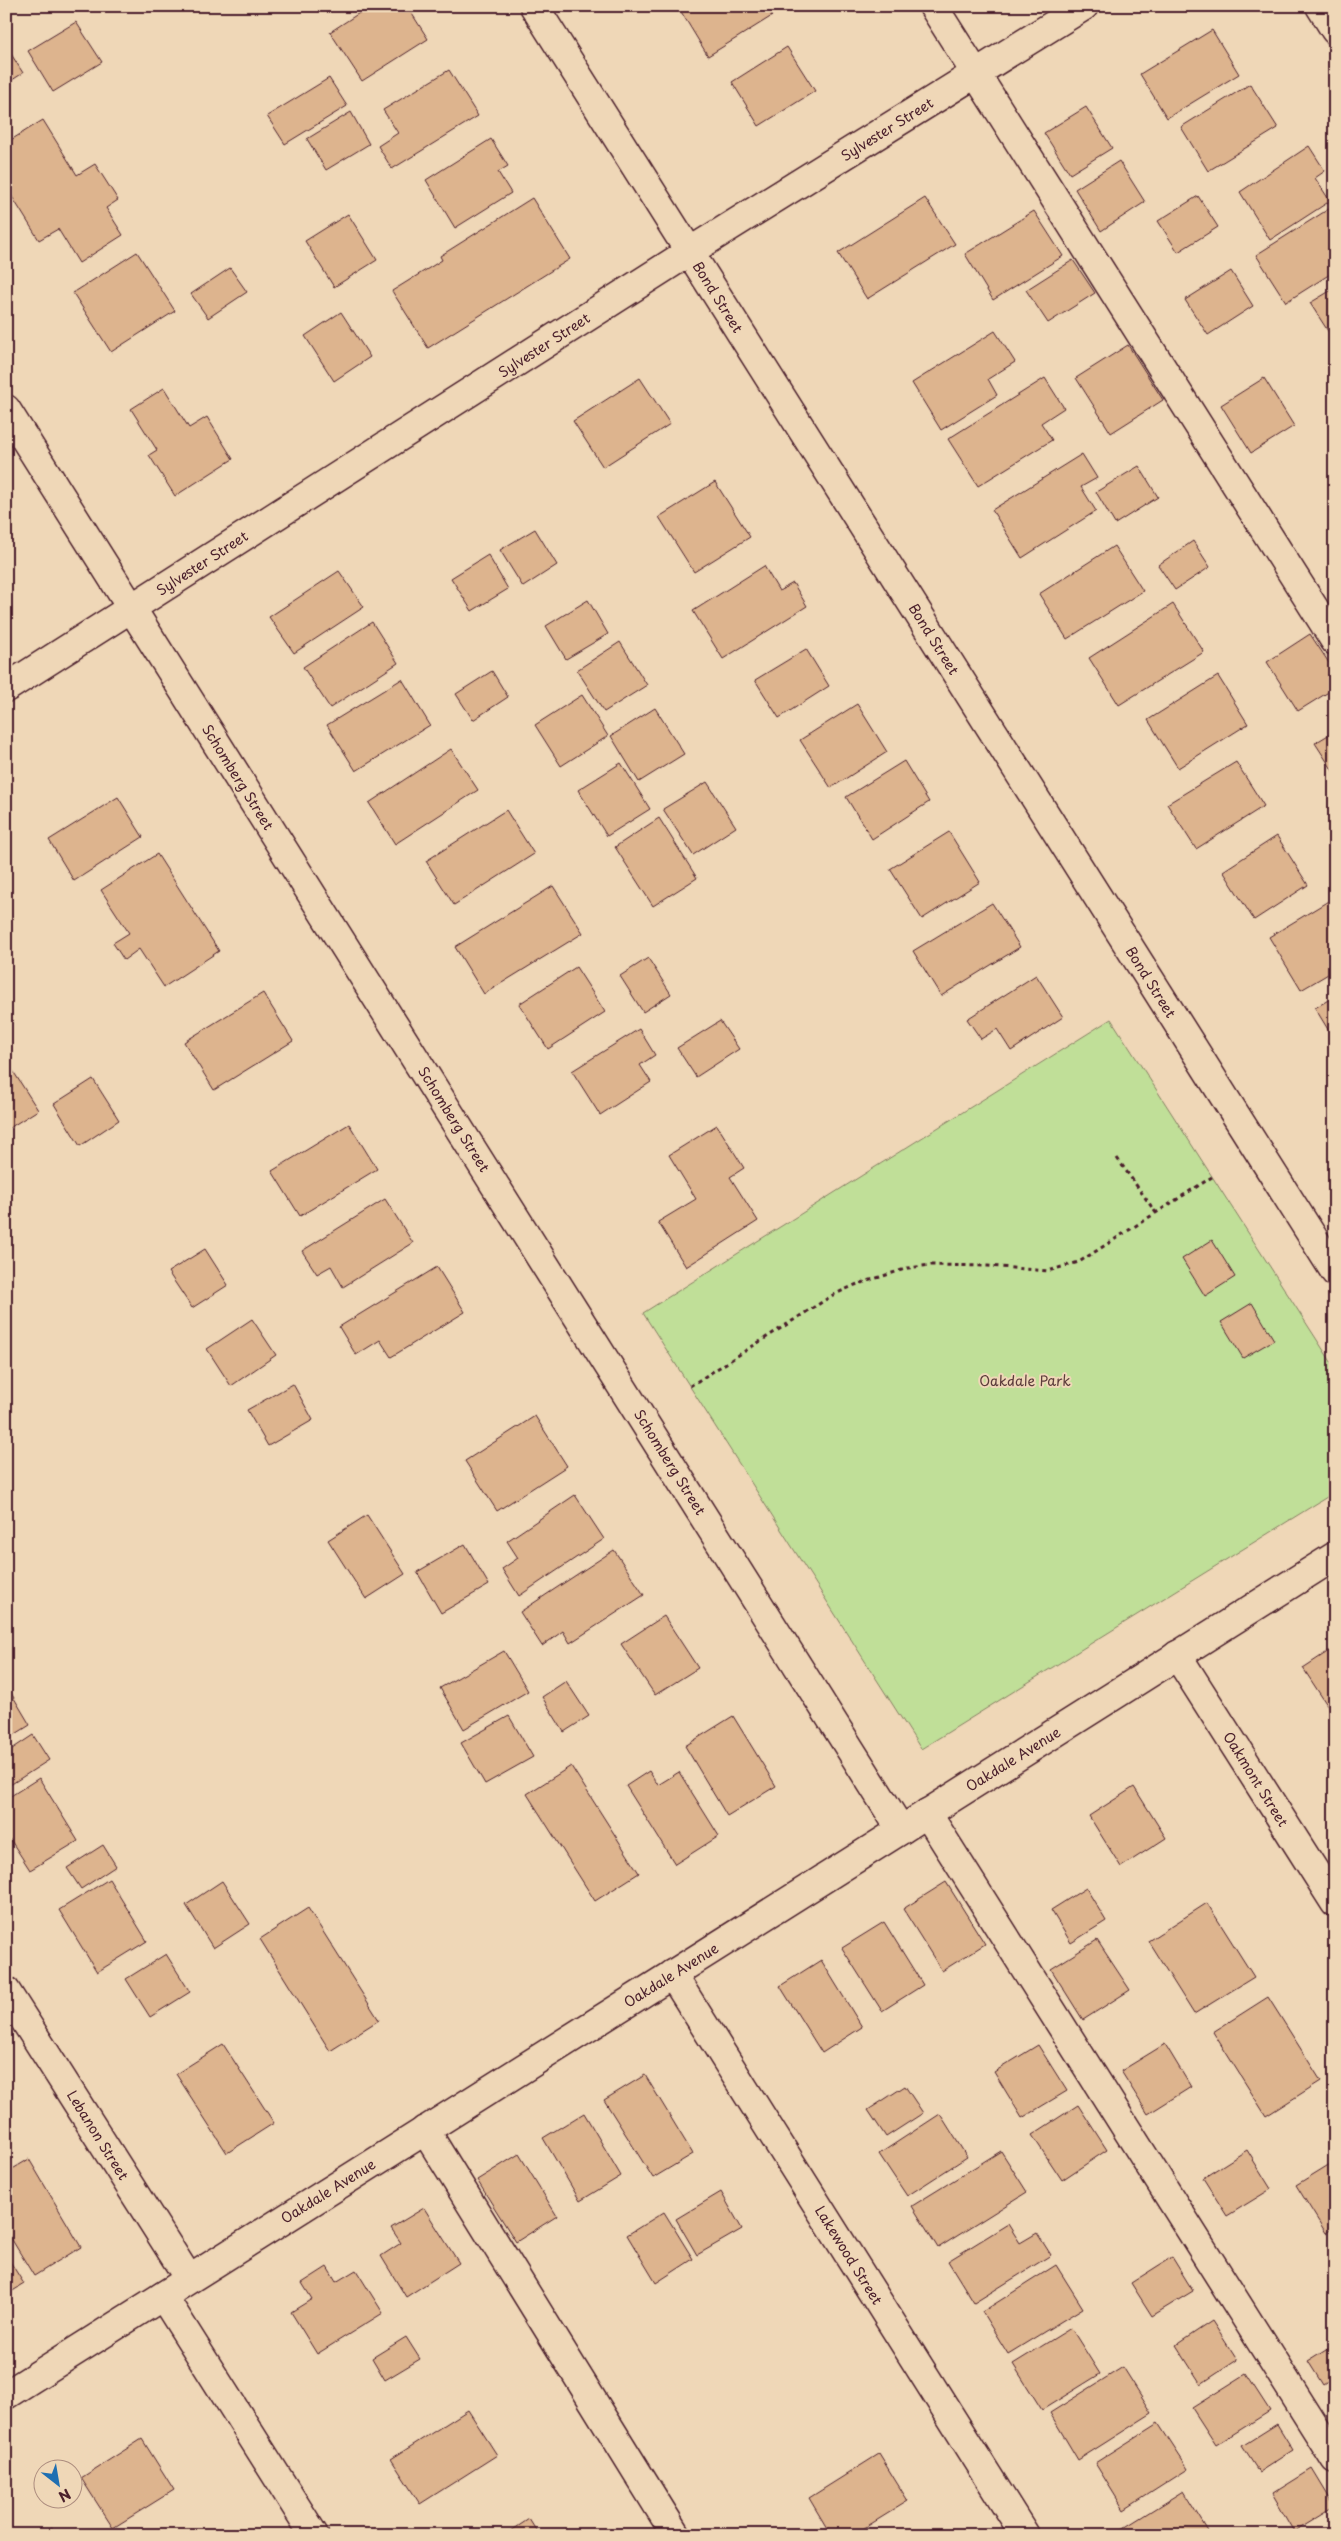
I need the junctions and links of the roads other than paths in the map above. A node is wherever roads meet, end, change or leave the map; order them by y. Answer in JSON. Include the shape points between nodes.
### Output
{"nodes":[{"id":1,"x":534,"y":6,"type":"edge"},
{"id":2,"x":933,"y":6,"type":"edge"},
{"id":3,"x":1084,"y":6,"type":"edge"},
{"id":4,"x":1320,"y":6,"type":"edge"},
{"id":5,"x":1335,"y":30,"type":"edge"},
{"id":6,"x":976,"y":74,"type":"junction"},
{"id":7,"x":689,"y":252,"type":"junction"},
{"id":8,"x":6,"y":409,"type":"edge"},
{"id":9,"x":132,"y":608,"type":"junction"},
{"id":10,"x":1335,"y":641,"type":"edge"},
{"id":11,"x":6,"y":688,"type":"edge"},
{"id":12,"x":1335,"y":1272,"type":"edge"},
{"id":13,"x":1335,"y":1556,"type":"edge"},
{"id":14,"x":1178,"y":1655,"type":"junction"},
{"id":15,"x":927,"y":1813,"type":"junction"},
{"id":16,"x":901,"y":1830,"type":"junction"},
{"id":17,"x":1335,"y":1903,"type":"edge"},
{"id":18,"x":672,"y":1974,"type":"junction"},
{"id":19,"x":6,"y":1991,"type":"edge"},
{"id":20,"x":425,"y":2130,"type":"junction"},
{"id":21,"x":189,"y":2279,"type":"junction"},
{"id":22,"x":163,"y":2296,"type":"junction"},
{"id":23,"x":6,"y":2395,"type":"edge"},
{"id":24,"x":1335,"y":2459,"type":"edge"},
{"id":25,"x":314,"y":2535,"type":"edge"},
{"id":26,"x":676,"y":2535,"type":"edge"},
{"id":27,"x":1025,"y":2535,"type":"edge"}],
"edges":[{"from":1,"to":7,"type":"street","name":"Bond Street"},
{"from":2,"to":6,"type":"street"},
{"from":3,"to":6,"type":"street","name":"Sylvester Street"},
{"from":4,"to":5,"type":"street"},
{"from":6,"to":7,"type":"street","name":"Sylvester Street"},
{"from":6,"to":10,"type":"street"},
{"from":7,"to":9,"type":"street","name":"Sylvester Street"},
{"from":7,"to":12,"type":"street","name":"Bond Street"},
{"from":8,"to":9,"type":"street","name":"Schomberg Street"},
{"from":9,"to":11,"type":"street","name":"Sylvester Street"},
{"from":9,"to":16,"type":"street","name":"Schomberg Street"},
{"from":13,"to":14,"type":"street","name":"Oakdale Avenue"},
{"from":14,"to":15,"type":"street","name":"Oakdale Avenue"},
{"from":14,"to":17,"type":"street","name":"Oakmont Street"},
{"from":15,"to":16,"type":"street","name":"Oakdale Avenue"},
{"from":15,"to":24,"type":"street"},
{"from":16,"to":18,"type":"street","name":"Oakdale Avenue"},
{"from":18,"to":20,"type":"street","name":"Oakdale Avenue"},
{"from":18,"to":27,"type":"street","name":"Lakewood Street"},
{"from":19,"to":21,"type":"street","name":"Lebanon Street"},
{"from":20,"to":21,"type":"street","name":"Oakdale Avenue"},
{"from":20,"to":26,"type":"street"},
{"from":21,"to":22,"type":"street","name":"Oakdale Avenue"},
{"from":22,"to":23,"type":"street","name":"Oakdale Avenue"},
{"from":22,"to":25,"type":"street"}]}
